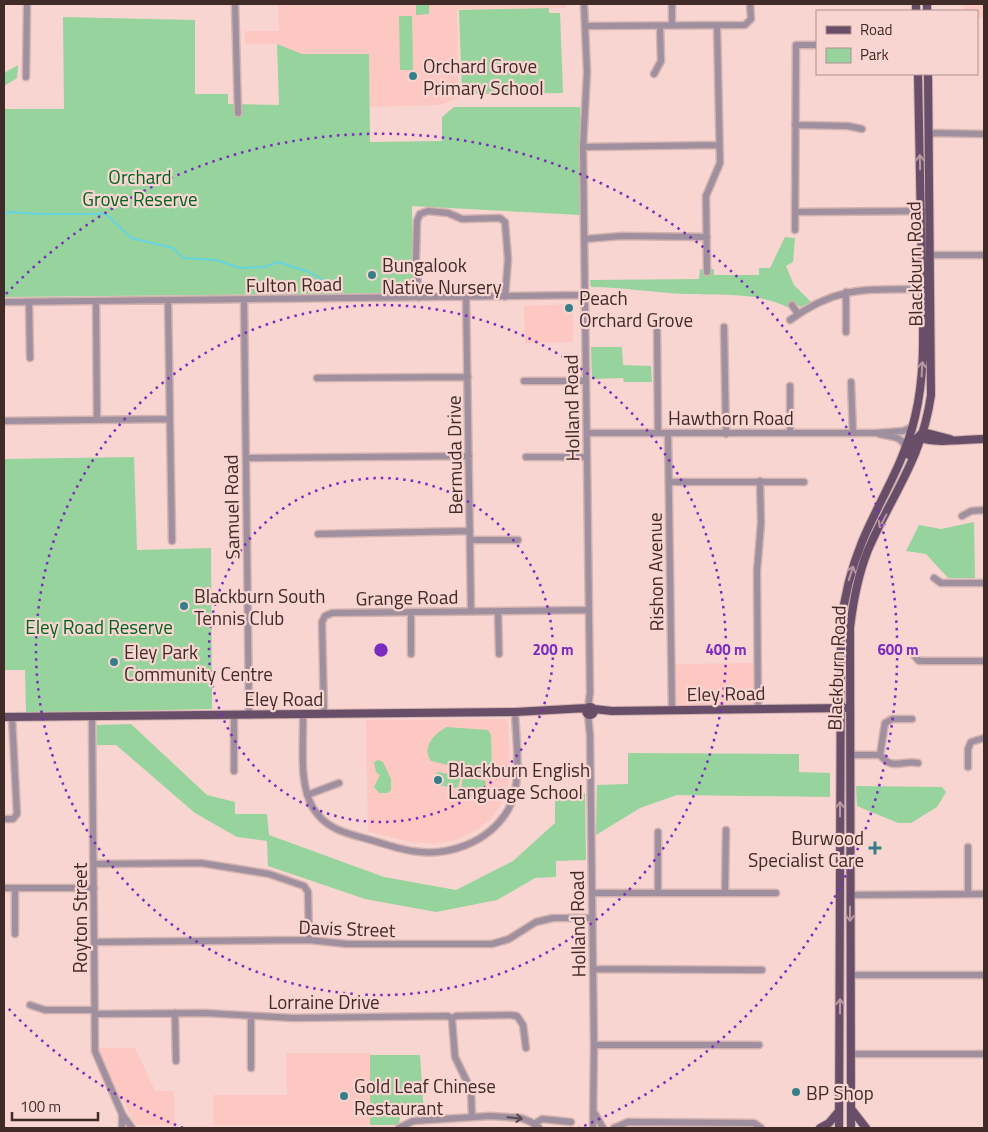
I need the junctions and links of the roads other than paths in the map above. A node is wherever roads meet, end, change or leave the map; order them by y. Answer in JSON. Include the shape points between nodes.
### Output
{"nodes":[{"id":1,"x":27,"y":4,"type":"edge"},
{"id":2,"x":235,"y":4,"type":"edge"},
{"id":3,"x":584,"y":4,"type":"edge"},
{"id":4,"x":672,"y":4,"type":"edge"},
{"id":5,"x":750,"y":4,"type":"edge"},
{"id":6,"x":718,"y":25,"type":"junction"},
{"id":7,"x":585,"y":26,"type":"junction"},
{"id":8,"x":660,"y":26,"type":"junction"},
{"id":9,"x":672,"y":26,"type":"junction"},
{"id":10,"x":816,"y":45,"type":"edge"},
{"id":11,"x":654,"y":74,"type":"dead end"},
{"id":12,"x":918,"y":75,"type":"edge"},
{"id":13,"x":928,"y":75,"type":"edge"},
{"id":14,"x":26,"y":76,"type":"dead end"},
{"id":15,"x":238,"y":113,"type":"dead end"},
{"id":16,"x":796,"y":126,"type":"junction"},
{"id":17,"x":862,"y":129,"type":"dead end"},
{"id":18,"x":984,"y":134,"type":"edge"},
{"id":19,"x":929,"y":136,"type":"junction"},
{"id":20,"x":719,"y":145,"type":"junction"},
{"id":21,"x":583,"y":147,"type":"junction"},
{"id":22,"x":921,"y":211,"type":"junction"},
{"id":23,"x":930,"y":211,"type":"junction"},
{"id":24,"x":795,"y":212,"type":"junction"},
{"id":25,"x":795,"y":230,"type":"dead end"},
{"id":26,"x":706,"y":237,"type":"junction"},
{"id":27,"x":585,"y":239,"type":"junction"},
{"id":28,"x":931,"y":255,"type":"junction"},
{"id":29,"x":984,"y":255,"type":"edge"},
{"id":30,"x":707,"y":272,"type":"dead end"},
{"id":31,"x":922,"y":289,"type":"junction"},
{"id":32,"x":846,"y":292,"type":"junction"},
{"id":33,"x":585,"y":296,"type":"junction"},
{"id":34,"x":466,"y":297,"type":"junction"},
{"id":35,"x":505,"y":297,"type":"junction"},
{"id":36,"x":419,"y":298,"type":"junction"},
{"id":37,"x":244,"y":300,"type":"junction"},
{"id":38,"x":96,"y":301,"type":"junction"},
{"id":39,"x":168,"y":301,"type":"junction"},
{"id":40,"x":4,"y":302,"type":"edge"},
{"id":41,"x":29,"y":302,"type":"junction"},
{"id":42,"x":792,"y":305,"type":"dead end"},
{"id":43,"x":798,"y":314,"type":"junction"},
{"id":44,"x":790,"y":320,"type":"dead end"},
{"id":45,"x":658,"y":326,"type":"dead end"},
{"id":46,"x":724,"y":327,"type":"dead end"},
{"id":47,"x":846,"y":332,"type":"dead end"},
{"id":48,"x":30,"y":358,"type":"dead end"},
{"id":49,"x":468,"y":377,"type":"junction"},
{"id":50,"x":317,"y":378,"type":"dead end"},
{"id":51,"x":586,"y":381,"type":"junction"},
{"id":52,"x":524,"y":382,"type":"dead end"},
{"id":53,"x":851,"y":382,"type":"dead end"},
{"id":54,"x":790,"y":386,"type":"dead end"},
{"id":55,"x":169,"y":419,"type":"junction"},
{"id":56,"x":97,"y":420,"type":"junction"},
{"id":57,"x":4,"y":421,"type":"edge"},
{"id":58,"x":913,"y":426,"type":"junction"},
{"id":59,"x":587,"y":433,"type":"junction"},
{"id":60,"x":658,"y":433,"type":"junction"},
{"id":61,"x":668,"y":433,"type":"junction"},
{"id":62,"x":790,"y":433,"type":"junction"},
{"id":63,"x":853,"y":433,"type":"junction"},
{"id":64,"x":876,"y":433,"type":"junction"},
{"id":65,"x":726,"y":434,"type":"junction"},
{"id":66,"x":921,"y":435,"type":"junction"},
{"id":67,"x":984,"y":439,"type":"edge"},
{"id":68,"x":906,"y":451,"type":"junction"},
{"id":69,"x":469,"y":456,"type":"junction"},
{"id":70,"x":526,"y":457,"type":"dead end"},
{"id":71,"x":587,"y":457,"type":"junction"},
{"id":72,"x":246,"y":458,"type":"junction"},
{"id":73,"x":669,"y":482,"type":"junction"},
{"id":74,"x":760,"y":482,"type":"junction"},
{"id":75,"x":804,"y":482,"type":"dead end"},
{"id":76,"x":885,"y":498,"type":"junction"},
{"id":77,"x":984,"y":510,"type":"edge"},
{"id":78,"x":962,"y":516,"type":"dead end"},
{"id":79,"x":470,"y":532,"type":"junction"},
{"id":80,"x":318,"y":534,"type":"dead end"},
{"id":81,"x":470,"y":540,"type":"junction"},
{"id":82,"x":518,"y":540,"type":"dead end"},
{"id":83,"x":172,"y":541,"type":"dead end"},
{"id":84,"x":934,"y":578,"type":"dead end"},
{"id":85,"x":984,"y":584,"type":"edge"},
{"id":86,"x":588,"y":610,"type":"junction"},
{"id":87,"x":471,"y":611,"type":"junction"},
{"id":88,"x":498,"y":611,"type":"junction"},
{"id":89,"x":411,"y":612,"type":"junction"},
{"id":90,"x":912,"y":653,"type":"dead end"},
{"id":91,"x":411,"y":654,"type":"dead end"},
{"id":92,"x":499,"y":654,"type":"dead end"},
{"id":93,"x":984,"y":661,"type":"edge"},
{"id":94,"x":840,"y":708,"type":"junction"},
{"id":95,"x":849,"y":708,"type":"junction"},
{"id":96,"x":758,"y":709,"type":"junction"},
{"id":97,"x":672,"y":710,"type":"junction"},
{"id":98,"x":591,"y":711,"type":"junction"},
{"id":99,"x":515,"y":712,"type":"junction"},
{"id":100,"x":324,"y":714,"type":"junction"},
{"id":101,"x":234,"y":715,"type":"junction"},
{"id":102,"x":249,"y":715,"type":"junction"},
{"id":103,"x":303,"y":715,"type":"junction"},
{"id":104,"x":8,"y":717,"type":"edge"},
{"id":105,"x":92,"y":717,"type":"junction"},
{"id":106,"x":912,"y":719,"type":"dead end"},
{"id":107,"x":984,"y":738,"type":"edge"},
{"id":108,"x":849,"y":755,"type":"junction"},
{"id":109,"x":880,"y":755,"type":"junction"},
{"id":110,"x":918,"y":763,"type":"dead end"},
{"id":111,"x":968,"y":767,"type":"dead end"},
{"id":112,"x":234,"y":771,"type":"dead end"},
{"id":113,"x":339,"y":784,"type":"dead end"},
{"id":114,"x":307,"y":795,"type":"junction"},
{"id":115,"x":4,"y":819,"type":"edge"},
{"id":116,"x":726,"y":830,"type":"dead end"},
{"id":117,"x":658,"y":832,"type":"dead end"},
{"id":118,"x":968,"y":847,"type":"dead end"},
{"id":119,"x":94,"y":864,"type":"junction"},
{"id":120,"x":4,"y":888,"type":"edge"},
{"id":121,"x":15,"y":888,"type":"junction"},
{"id":122,"x":94,"y":888,"type":"junction"},
{"id":123,"x":592,"y":893,"type":"junction"},
{"id":124,"x":658,"y":893,"type":"junction"},
{"id":125,"x":725,"y":893,"type":"junction"},
{"id":126,"x":776,"y":894,"type":"dead end"},
{"id":127,"x":968,"y":894,"type":"junction"},
{"id":128,"x":984,"y":894,"type":"edge"},
{"id":129,"x":840,"y":895,"type":"junction"},
{"id":130,"x":850,"y":895,"type":"junction"},
{"id":131,"x":592,"y":918,"type":"junction"},
{"id":132,"x":15,"y":934,"type":"dead end"},
{"id":133,"x":309,"y":940,"type":"junction"},
{"id":134,"x":95,"y":942,"type":"junction"},
{"id":135,"x":593,"y":969,"type":"junction"},
{"id":136,"x":762,"y":970,"type":"dead end"},
{"id":137,"x":850,"y":975,"type":"junction"},
{"id":138,"x":984,"y":975,"type":"edge"},
{"id":139,"x":30,"y":1005,"type":"dead end"},
{"id":140,"x":95,"y":1012,"type":"junction"},
{"id":141,"x":175,"y":1013,"type":"junction"},
{"id":142,"x":251,"y":1016,"type":"junction"},
{"id":143,"x":452,"y":1019,"type":"junction"},
{"id":144,"x":594,"y":1045,"type":"junction"},
{"id":145,"x":759,"y":1045,"type":"dead end"},
{"id":146,"x":526,"y":1048,"type":"dead end"},
{"id":147,"x":851,"y":1054,"type":"junction"},
{"id":148,"x":984,"y":1054,"type":"edge"},
{"id":149,"x":176,"y":1061,"type":"dead end"},
{"id":150,"x":250,"y":1068,"type":"dead end"},
{"id":151,"x":852,"y":1110,"type":"junction"},
{"id":152,"x":839,"y":1111,"type":"junction"},
{"id":153,"x":594,"y":1112,"type":"junction"},
{"id":154,"x":122,"y":1114,"type":"junction"},
{"id":155,"x":472,"y":1116,"type":"junction"},
{"id":156,"x":571,"y":1122,"type":"dead end"},
{"id":157,"x":536,"y":1126,"type":"edge"},
{"id":158,"x":122,"y":1128,"type":"edge"},
{"id":159,"x":132,"y":1128,"type":"edge"},
{"id":160,"x":399,"y":1128,"type":"edge"},
{"id":161,"x":593,"y":1128,"type":"edge"},
{"id":162,"x":603,"y":1128,"type":"edge"},
{"id":163,"x":614,"y":1128,"type":"edge"},
{"id":164,"x":761,"y":1128,"type":"edge"},
{"id":165,"x":820,"y":1128,"type":"edge"},
{"id":166,"x":839,"y":1128,"type":"edge"},
{"id":167,"x":851,"y":1128,"type":"edge"},
{"id":168,"x":866,"y":1128,"type":"edge"}],
"edges":[{"from":1,"to":14,"type":"street"},
{"from":2,"to":15,"type":"street"},
{"from":3,"to":7,"type":"street","name":"Holland Road"},
{"from":4,"to":9,"type":"street"},
{"from":5,"to":6,"type":"street","via":[[749,23]]},
{"from":6,"to":9,"type":"street"},
{"from":6,"to":20,"type":"street"},
{"from":7,"to":8,"type":"street"},
{"from":7,"to":21,"type":"street","name":"Holland Road"},
{"from":8,"to":9,"type":"street"},
{"from":8,"to":11,"type":"street","via":[[661,61]]},
{"from":10,"to":16,"type":"street","via":[[796,45]]},
{"from":22,"to":12,"type":"main road","name":"Blackburn Road","one_way":true},
{"from":13,"to":19,"type":"main road","name":"Blackburn Road"},
{"from":16,"to":17,"type":"street"},
{"from":16,"to":24,"type":"street"},
{"from":18,"to":19,"type":"street","via":[[934,133]]},
{"from":19,"to":23,"type":"main road","name":"Blackburn Road"},
{"from":20,"to":21,"type":"street"},
{"from":20,"to":26,"type":"street","via":[[720,163],[706,196]]},
{"from":21,"to":27,"type":"street","name":"Holland Road"},
{"from":22,"to":23,"type":"street"},
{"from":22,"to":24,"type":"street"},
{"from":22,"to":31,"type":"main road","name":"Blackburn Road"},
{"from":23,"to":28,"type":"main road","name":"Blackburn Road"},
{"from":24,"to":25,"type":"street"},
{"from":26,"to":27,"type":"street"},
{"from":26,"to":30,"type":"street"},
{"from":27,"to":33,"type":"street","name":"Holland Road"},
{"from":28,"to":29,"type":"street"},
{"from":28,"to":66,"type":"main road","name":"Blackburn Road","via":[[932,378]]},
{"from":31,"to":32,"type":"street"},
{"from":58,"to":31,"type":"main road","name":"Blackburn Road","one_way":true,"via":[[922,367]]},
{"from":32,"to":43,"type":"street"},
{"from":32,"to":47,"type":"street"},
{"from":33,"to":35,"type":"street","name":"Fulton Road"},
{"from":33,"to":51,"type":"street","name":"Holland Road"},
{"from":34,"to":35,"type":"street","name":"Fulton Road"},
{"from":34,"to":36,"type":"street","name":"Fulton Road"},
{"from":34,"to":49,"type":"street","name":"Bermuda Drive"},
{"from":35,"to":36,"type":"street","via":[[508,259],[505,222],[500,218],[462,219],[448,213],[428,211],[420,214],[417,220]]},
{"from":36,"to":37,"type":"street","name":"Fulton Road"},
{"from":37,"to":39,"type":"street","name":"Fulton Road"},
{"from":37,"to":72,"type":"street","name":"Samuel Road"},
{"from":38,"to":39,"type":"street","name":"Fulton Road"},
{"from":38,"to":41,"type":"street","name":"Fulton Road"},
{"from":38,"to":56,"type":"street"},
{"from":39,"to":55,"type":"street"},
{"from":40,"to":41,"type":"street","name":"Fulton Road"},
{"from":41,"to":48,"type":"street"},
{"from":42,"to":43,"type":"street"},
{"from":43,"to":44,"type":"street"},
{"from":45,"to":60,"type":"street"},
{"from":46,"to":65,"type":"street"},
{"from":49,"to":50,"type":"street"},
{"from":49,"to":69,"type":"street","name":"Bermuda Drive"},
{"from":51,"to":52,"type":"street"},
{"from":51,"to":59,"type":"street","name":"Holland Road"},
{"from":53,"to":63,"type":"street"},
{"from":54,"to":62,"type":"street"},
{"from":55,"to":56,"type":"street"},
{"from":55,"to":83,"type":"street"},
{"from":56,"to":57,"type":"street"},
{"from":58,"to":64,"type":"street","name":"Hawthorn Road","via":[[903,431]]},
{"from":58,"to":66,"type":"main road"},
{"from":58,"to":68,"type":"main road","name":"Blackburn Road"},
{"from":59,"to":60,"type":"street","name":"Hawthorn Road"},
{"from":59,"to":71,"type":"street","name":"Holland Road"},
{"from":60,"to":61,"type":"street","name":"Hawthorn Road"},
{"from":61,"to":65,"type":"street","name":"Hawthorn Road"},
{"from":61,"to":73,"type":"street","name":"Rishon Avenue"},
{"from":62,"to":63,"type":"street","name":"Hawthorn Road"},
{"from":62,"to":65,"type":"street","name":"Hawthorn Road"},
{"from":63,"to":64,"type":"street","name":"Hawthorn Road"},
{"from":64,"to":68,"type":"street","name":"Hawthorn Road","via":[[898,437]]},
{"from":66,"to":67,"type":"main road"},
{"from":66,"to":76,"type":"main road"},
{"from":66,"to":95,"type":"main road","name":"Blackburn Road","one_way":true,"via":[[910,468],[868,550],[856,588],[850,633]]},
{"from":68,"to":76,"type":"main road","name":"Blackburn Road"},
{"from":69,"to":72,"type":"street"},
{"from":69,"to":79,"type":"street","name":"Bermuda Drive"},
{"from":70,"to":71,"type":"street"},
{"from":71,"to":86,"type":"street","name":"Holland Road"},
{"from":72,"to":102,"type":"street","name":"Samuel Road"},
{"from":73,"to":74,"type":"street"},
{"from":73,"to":97,"type":"street","name":"Rishon Avenue"},
{"from":74,"to":75,"type":"street"},
{"from":74,"to":96,"type":"street"},
{"from":94,"to":76,"type":"main road","name":"Blackburn Road","one_way":true,"via":[[840,634],[846,592],[862,542]]},
{"from":77,"to":78,"type":"street"},
{"from":79,"to":80,"type":"street"},
{"from":79,"to":81,"type":"street","name":"Bermuda Drive"},
{"from":81,"to":82,"type":"street"},
{"from":81,"to":87,"type":"street","name":"Bermuda Drive"},
{"from":84,"to":85,"type":"street","via":[[941,583]]},
{"from":86,"to":88,"type":"street","name":"Grange Road"},
{"from":86,"to":98,"type":"street","name":"Holland Road"},
{"from":87,"to":88,"type":"street","name":"Grange Road"},
{"from":87,"to":89,"type":"street","name":"Grange Road"},
{"from":88,"to":92,"type":"street"},
{"from":89,"to":91,"type":"street"},
{"from":89,"to":100,"type":"street","name":"Grange Road","via":[[332,613],[325,616],[322,622]]},
{"from":90,"to":93,"type":"street","via":[[919,660]]},
{"from":94,"to":95,"type":"main road","name":"Eley Road"},
{"from":94,"to":96,"type":"main road","name":"Eley Road"},
{"from":129,"to":94,"type":"main road","name":"Blackburn Road","one_way":true},
{"from":95,"to":108,"type":"main road","name":"Blackburn Road"},
{"from":96,"to":97,"type":"main road","name":"Eley Road"},
{"from":97,"to":98,"type":"main road","name":"Eley Road"},
{"from":98,"to":99,"type":"main road","name":"Eley Road"},
{"from":98,"to":123,"type":"street","name":"Holland Road"},
{"from":99,"to":100,"type":"main road","name":"Eley Road"},
{"from":99,"to":114,"type":"street","via":[[516,775],[511,801],[498,822],[470,844],[430,853],[340,832],[324,822]]},
{"from":100,"to":103,"type":"main road","name":"Eley Road"},
{"from":101,"to":102,"type":"main road","name":"Eley Road"},
{"from":101,"to":105,"type":"main road","name":"Eley Road"},
{"from":101,"to":112,"type":"street"},
{"from":102,"to":103,"type":"main road","name":"Eley Road"},
{"from":103,"to":114,"type":"street"},
{"from":104,"to":105,"type":"main road","name":"Eley Road"},
{"from":104,"to":115,"type":"street","via":[[17,814],[13,819]]},
{"from":105,"to":119,"type":"street","name":"Royton Street"},
{"from":106,"to":109,"type":"street","via":[[892,719],[885,723]]},
{"from":107,"to":111,"type":"street","via":[[971,742]]},
{"from":108,"to":109,"type":"street"},
{"from":108,"to":130,"type":"main road","name":"Blackburn Road"},
{"from":109,"to":110,"type":"street","via":[[886,763],[894,765]]},
{"from":113,"to":114,"type":"street"},
{"from":116,"to":125,"type":"street"},
{"from":117,"to":124,"type":"street"},
{"from":118,"to":127,"type":"street"},
{"from":119,"to":122,"type":"street","name":"Royton Street"},
{"from":119,"to":133,"type":"street","via":[[200,863],[269,874],[304,886],[308,892]]},
{"from":120,"to":121,"type":"street"},
{"from":121,"to":122,"type":"street"},
{"from":121,"to":132,"type":"street"},
{"from":122,"to":134,"type":"street","name":"Royton Street"},
{"from":123,"to":124,"type":"street"},
{"from":123,"to":131,"type":"street","name":"Holland Road"},
{"from":124,"to":125,"type":"street"},
{"from":125,"to":126,"type":"street"},
{"from":127,"to":128,"type":"street"},
{"from":127,"to":130,"type":"street"},
{"from":129,"to":130,"type":"main road"},
{"from":152,"to":129,"type":"main road","name":"Blackburn Road","one_way":true},
{"from":130,"to":137,"type":"main road","name":"Blackburn Road","one_way":true},
{"from":131,"to":133,"type":"street","name":"Davis Street","via":[[553,918],[536,922],[509,939],[492,944],[347,944]]},
{"from":131,"to":135,"type":"street","name":"Holland Road"},
{"from":133,"to":134,"type":"street","name":"Davis Street"},
{"from":134,"to":140,"type":"street","name":"Royton Street"},
{"from":135,"to":136,"type":"street"},
{"from":135,"to":144,"type":"street","name":"Holland Road"},
{"from":137,"to":138,"type":"street"},
{"from":137,"to":147,"type":"main road","name":"Blackburn Road"},
{"from":139,"to":140,"type":"street","name":"Lorraine Drive","via":[[45,1010]]},
{"from":140,"to":141,"type":"street","name":"Lorraine Drive"},
{"from":140,"to":154,"type":"street","name":"Royton Street","via":[[96,1055]]},
{"from":141,"to":142,"type":"street","name":"Lorraine Drive"},
{"from":141,"to":149,"type":"street"},
{"from":142,"to":143,"type":"street","name":"Lorraine Drive","via":[[448,1016]]},
{"from":142,"to":150,"type":"street"},
{"from":143,"to":146,"type":"street","name":"Lorraine Drive","via":[[456,1016],[517,1016],[523,1026]]},
{"from":143,"to":155,"type":"street","via":[[455,1057],[471,1090]]},
{"from":144,"to":145,"type":"street"},
{"from":144,"to":153,"type":"street","name":"Holland Road"},
{"from":147,"to":148,"type":"street"},
{"from":147,"to":151,"type":"main road","name":"Blackburn Road"},
{"from":151,"to":167,"type":"main road","name":"Blackburn Road"},
{"from":151,"to":168,"type":"main road"},
{"from":152,"to":165,"type":"main road"},
{"from":152,"to":166,"type":"main road","name":"Blackburn Road"},
{"from":153,"to":161,"type":"street","name":"Holland Road"},
{"from":153,"to":162,"type":"street","name":"Holland Road"},
{"from":154,"to":158,"type":"street","name":"Royton Street"},
{"from":154,"to":159,"type":"street","name":"Royton Street"},
{"from":155,"to":157,"type":"street","one_way":true,"via":[[518,1117]]},
{"from":155,"to":160,"type":"street","via":[[412,1121]]},
{"from":156,"to":157,"type":"street","via":[[542,1119]]},
{"from":163,"to":164,"type":"street","via":[[628,1122],[754,1123]]}]}
